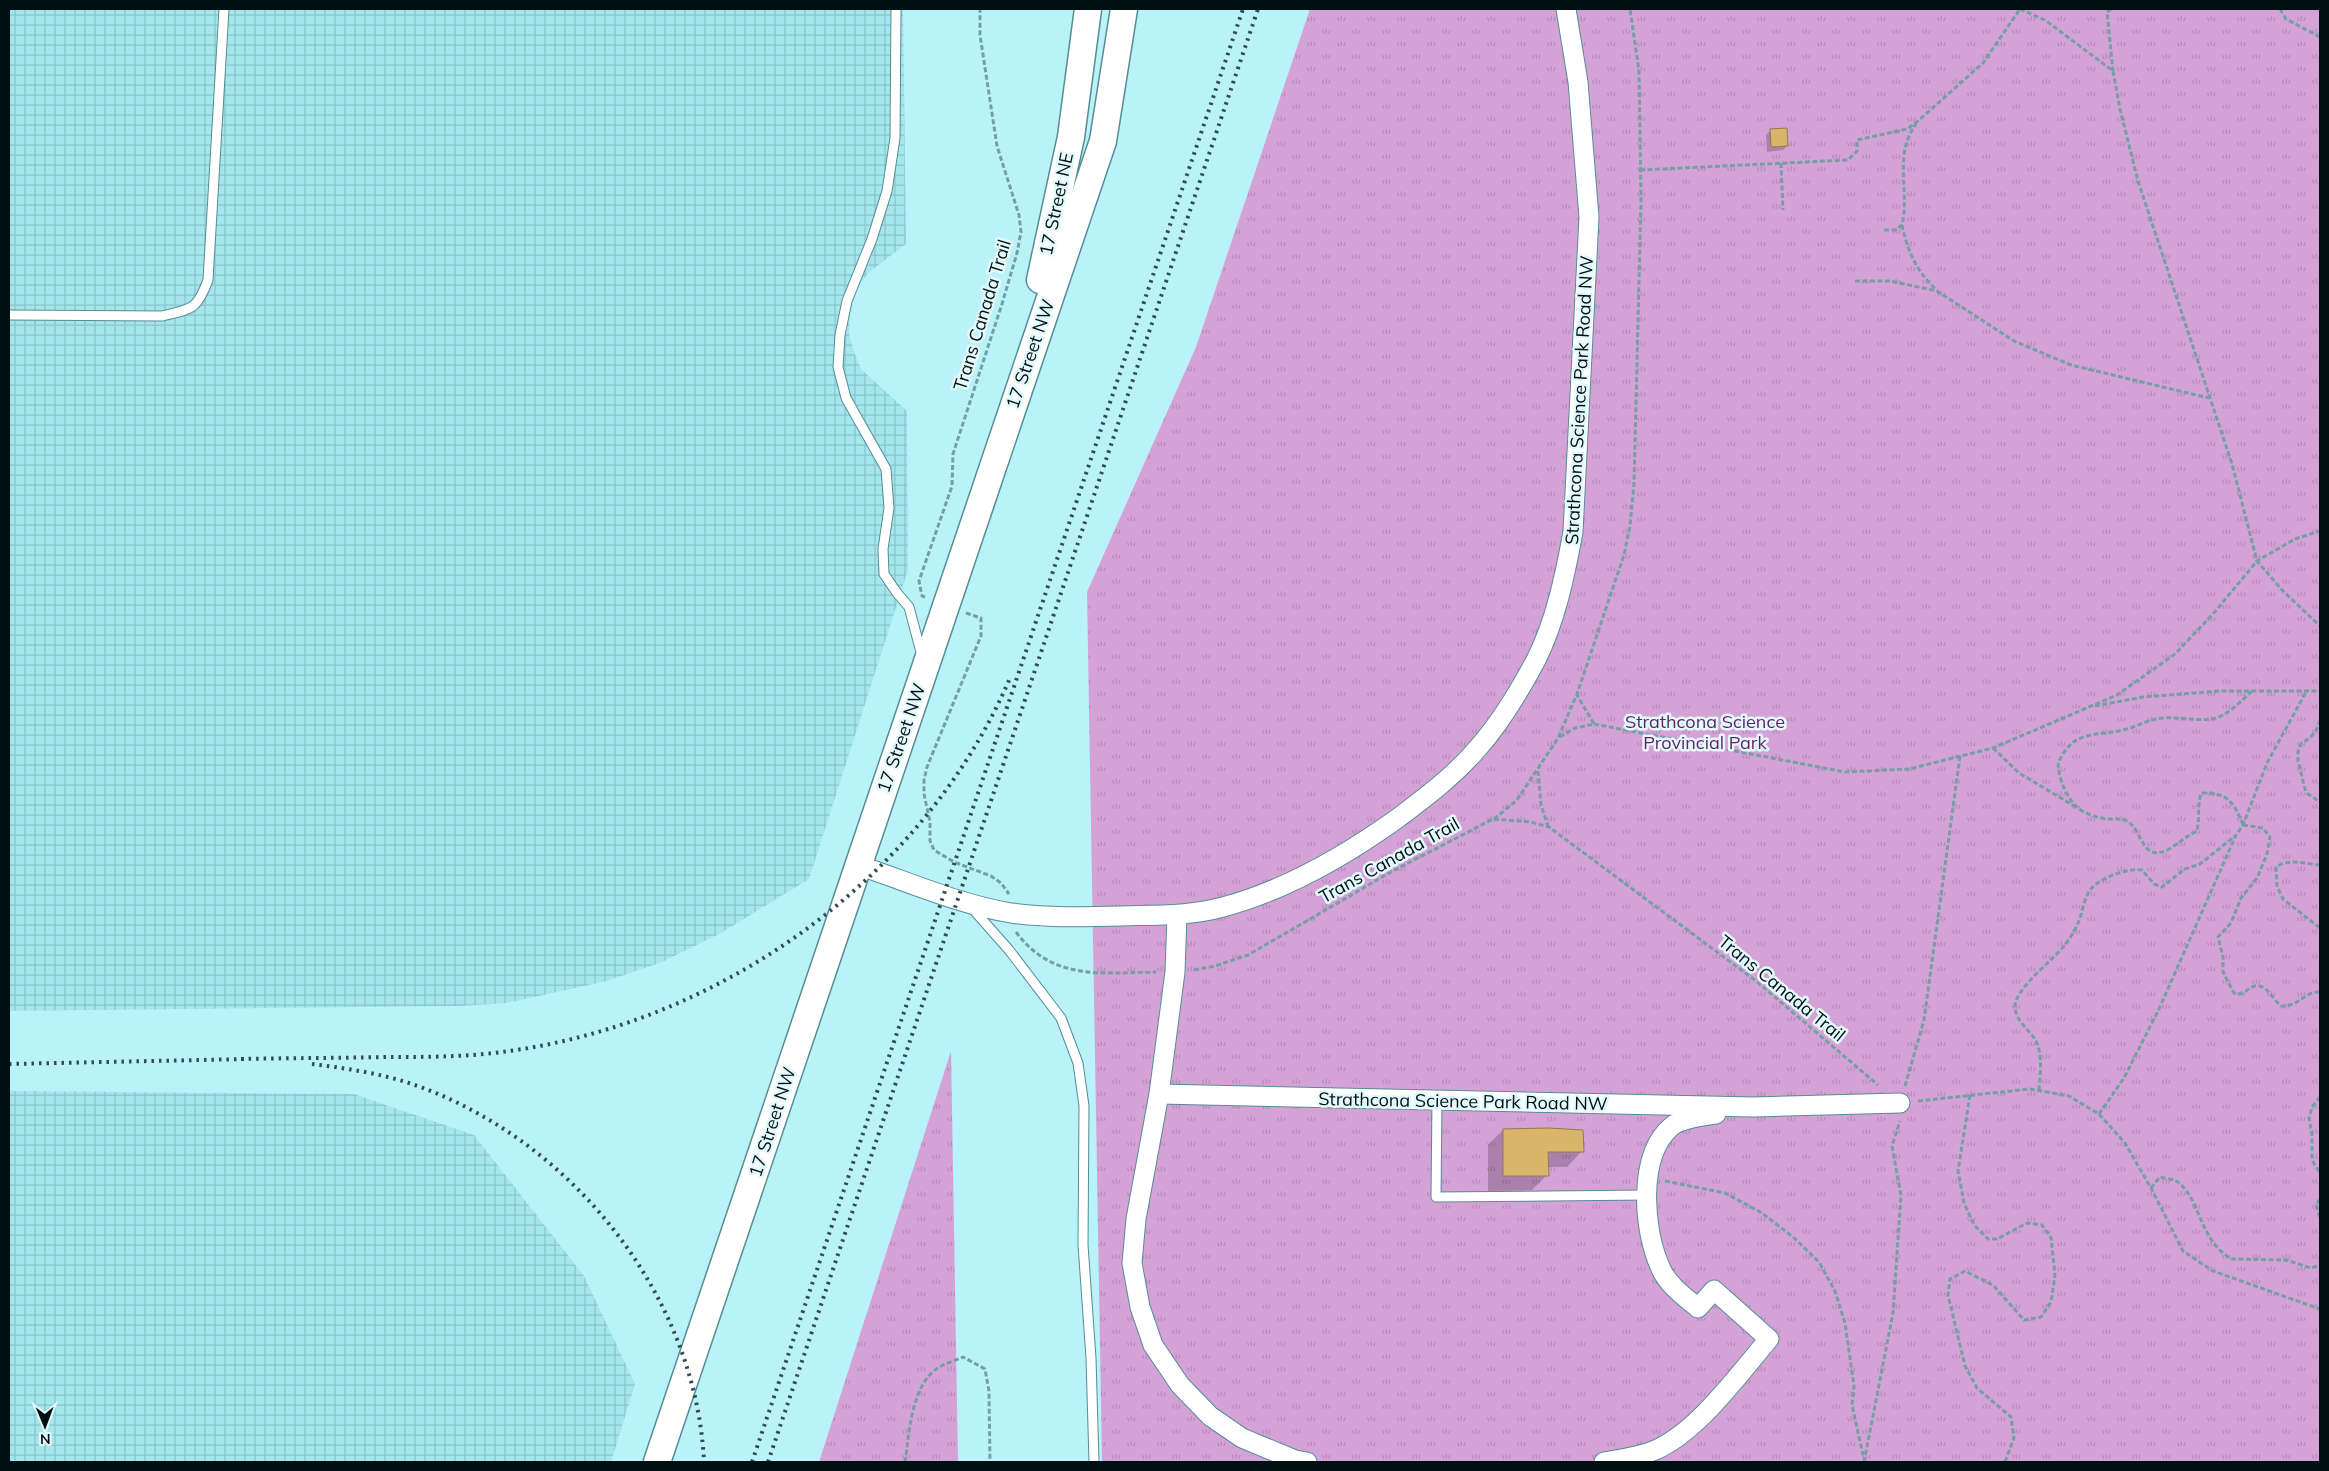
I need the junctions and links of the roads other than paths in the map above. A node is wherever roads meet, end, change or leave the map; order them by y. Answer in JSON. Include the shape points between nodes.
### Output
{"nodes":[{"id":1,"x":224,"y":9,"type":"edge"},
{"id":2,"x":896,"y":9,"type":"edge"},
{"id":3,"x":1088,"y":9,"type":"edge"},
{"id":4,"x":1124,"y":9,"type":"edge"},
{"id":5,"x":1566,"y":9,"type":"edge"},
{"id":6,"x":9,"y":315,"type":"edge"},
{"id":7,"x":1014,"y":398,"type":"junction"},
{"id":8,"x":925,"y":668,"type":"junction"},
{"id":9,"x":858,"y":866,"type":"junction"},
{"id":10,"x":969,"y":905,"type":"junction"},
{"id":11,"x":1177,"y":915,"type":"junction"},
{"id":12,"x":1159,"y":1094,"type":"junction"},
{"id":13,"x":1438,"y":1100,"type":"junction"},
{"id":14,"x":1900,"y":1103,"type":"road end"},
{"id":15,"x":1767,"y":1107,"type":"junction"},
{"id":16,"x":1647,"y":1186,"type":"junction"},
{"id":17,"x":657,"y":1462,"type":"edge"},
{"id":18,"x":1094,"y":1462,"type":"edge"},
{"id":19,"x":1307,"y":1462,"type":"edge"},
{"id":20,"x":1604,"y":1462,"type":"edge"}],
"edges":[{"from":1,"to":6,"type":"lane","via":[[208,280],[201,301],[186,311],[162,316]]},
{"from":2,"to":8,"type":"lane","via":[[895,138],[887,191],[847,301],[838,367],[846,398],[886,469],[890,508],[883,549],[884,574],[909,608]]},
{"from":3,"to":7,"type":"main road","name":"17 Street NE","via":[[1070,137]]},
{"from":4,"to":7,"type":"main road","name":"17 Street NW","via":[[1103,141]]},
{"from":5,"to":11,"type":"street","name":"Strathcona Science Park Road NW","via":[[1577,72],[1589,217],[1573,532],[1555,611],[1536,659],[1506,711],[1478,748],[1441,786],[1368,839],[1337,859],[1268,893],[1221,908]]},
{"from":7,"to":8,"type":"main road","name":"17 Street NW"},
{"from":8,"to":9,"type":"main road","name":"17 Street NW"},
{"from":9,"to":10,"type":"street","name":"Strathcona Science Park Road NW"},
{"from":9,"to":17,"type":"main road","name":"17 Street NW"},
{"from":10,"to":11,"type":"street","name":"Strathcona Science Park Road NW","via":[[1013,913],[1071,917]]},
{"from":10,"to":18,"type":"lane","via":[[1009,950],[1061,1018],[1078,1063],[1084,1106],[1083,1245]]},
{"from":11,"to":12,"type":"street","via":[[1176,972]]},
{"from":12,"to":13,"type":"street","name":"Strathcona Science Park Road NW"},
{"from":12,"to":19,"type":"street","via":[[1136,1219],[1132,1263],[1140,1307],[1153,1345],[1180,1385],[1210,1416],[1242,1438]]},
{"from":13,"to":15,"type":"street","name":"Strathcona Science Park Road NW"},
{"from":13,"to":16,"type":"lane","via":[[1436,1197]]},
{"from":14,"to":15,"type":"street","name":"Strathcona Science Park Road NW"},
{"from":15,"to":16,"type":"street","name":"Strathcona Science Park Road NW","via":[[1702,1116],[1674,1124],[1659,1139],[1648,1168]]},
{"from":16,"to":20,"type":"street","name":"Strathcona Science Park Road NW","via":[[1646,1207],[1654,1246],[1661,1270],[1676,1289],[1698,1308],[1714,1290],[1769,1339],[1699,1419],[1675,1439],[1652,1451]]}]}
